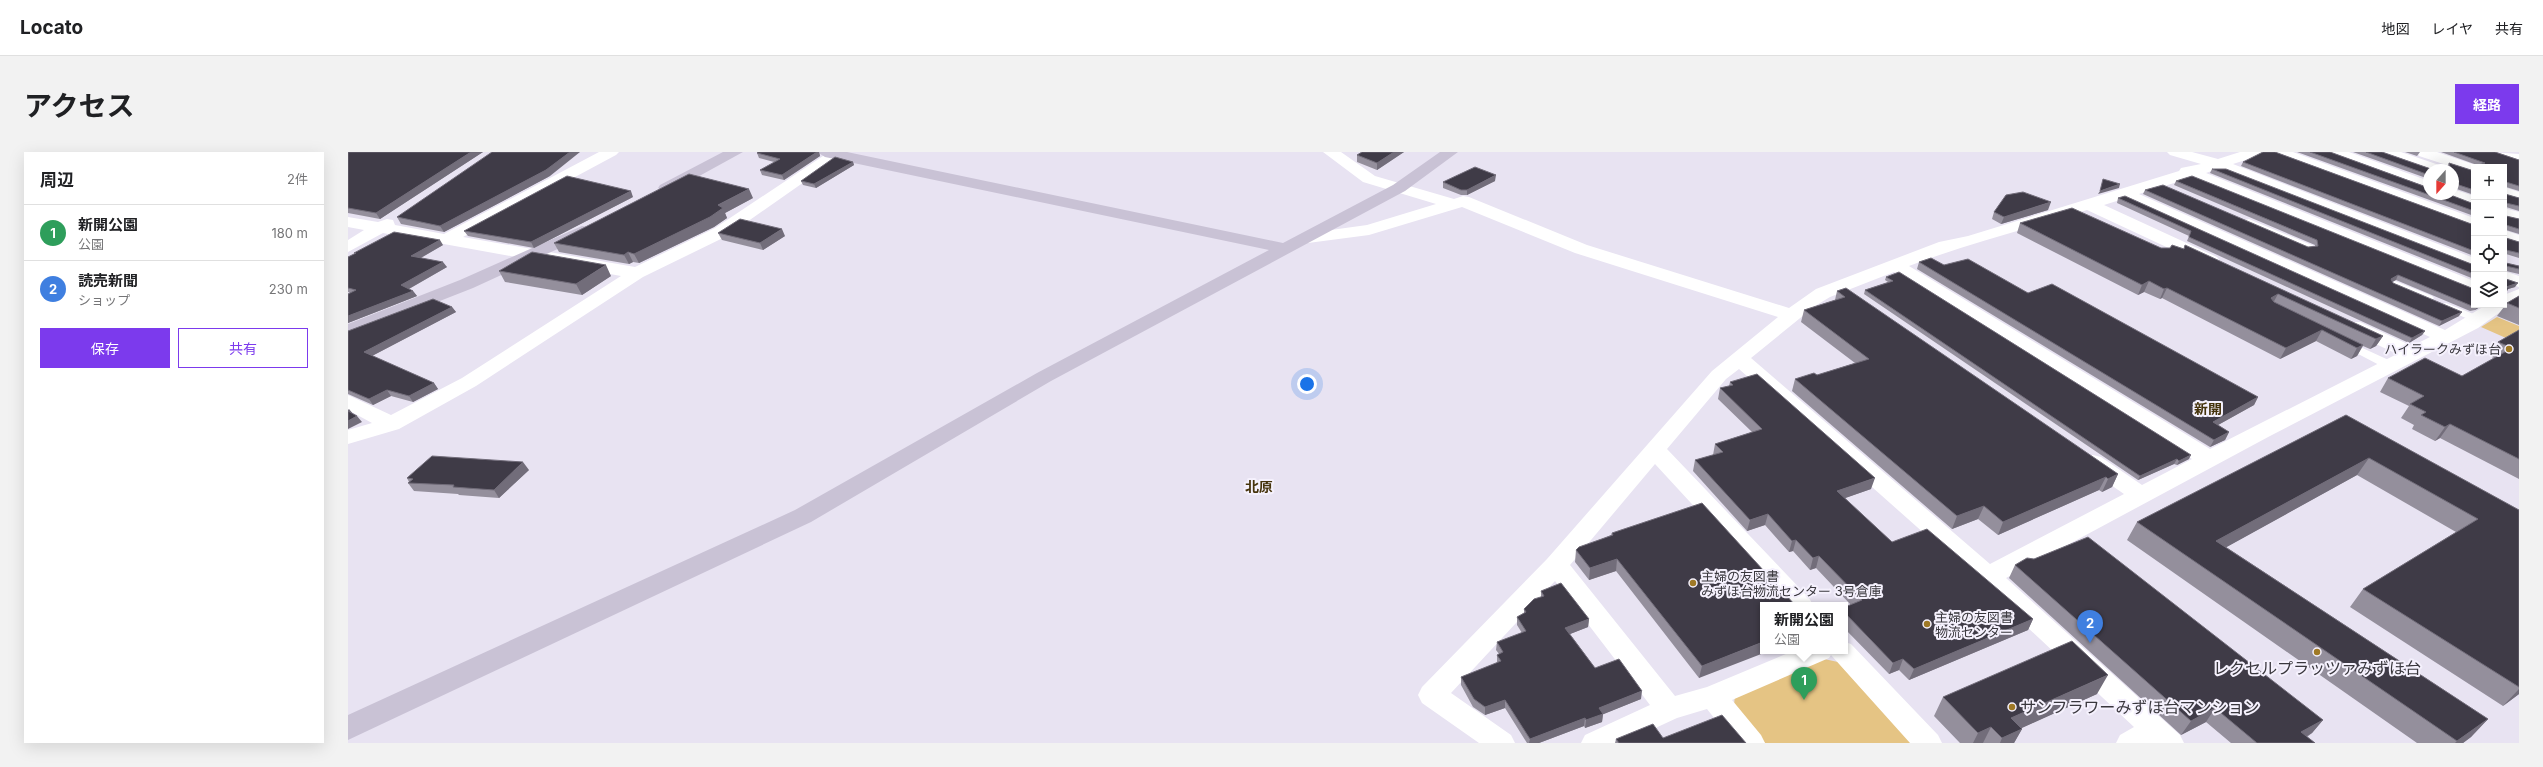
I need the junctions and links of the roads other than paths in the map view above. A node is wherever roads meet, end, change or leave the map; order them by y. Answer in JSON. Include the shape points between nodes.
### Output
{"nodes":[{"id":1,"x":611,"y":152,"type":"edge"},
{"id":2,"x":735,"y":152,"type":"edge"},
{"id":3,"x":1331,"y":152,"type":"edge"},
{"id":4,"x":2175,"y":152,"type":"edge"},
{"id":5,"x":2256,"y":152,"type":"edge"},
{"id":6,"x":2279,"y":152,"type":"edge"},
{"id":7,"x":2334,"y":152,"type":"edge"},
{"id":8,"x":2386,"y":152,"type":"edge"},
{"id":9,"x":2421,"y":152,"type":"edge"},
{"id":10,"x":2498,"y":152,"type":"edge"},
{"id":11,"x":1445,"y":153,"type":"edge"},
{"id":12,"x":838,"y":154,"type":"edge"},
{"id":13,"x":2237,"y":158,"type":"junction"},
{"id":14,"x":2519,"y":159,"type":"edge"},
{"id":15,"x":2215,"y":163,"type":"junction"},
{"id":16,"x":2423,"y":165,"type":"edge"},
{"id":17,"x":2471,"y":169,"type":"edge"},
{"id":18,"x":2187,"y":172,"type":"junction"},
{"id":19,"x":2459,"y":177,"type":"edge"},
{"id":20,"x":2507,"y":180,"type":"edge"},
{"id":21,"x":2471,"y":181,"type":"edge"},
{"id":22,"x":2423,"y":184,"type":"edge"},
{"id":23,"x":2519,"y":184,"type":"edge"},
{"id":24,"x":1399,"y":188,"type":"junction"},
{"id":25,"x":2123,"y":193,"type":"junction"},
{"id":26,"x":2507,"y":193,"type":"edge"},
{"id":27,"x":650,"y":196,"type":"edge"},
{"id":28,"x":2459,"y":197,"type":"edge"},
{"id":29,"x":2519,"y":197,"type":"edge"},
{"id":30,"x":2471,"y":201,"type":"edge"},
{"id":31,"x":1451,"y":204,"type":"junction"},
{"id":32,"x":2080,"y":210,"type":"junction"},
{"id":33,"x":2507,"y":214,"type":"edge"},
{"id":34,"x":400,"y":216,"type":"edge"},
{"id":35,"x":2237,"y":217,"type":"edge"},
{"id":36,"x":2519,"y":218,"type":"edge"},
{"id":37,"x":348,"y":222,"type":"edge"},
{"id":38,"x":2471,"y":223,"type":"edge"},
{"id":39,"x":593,"y":225,"type":"edge"},
{"id":40,"x":381,"y":228,"type":"junction"},
{"id":41,"x":2507,"y":237,"type":"edge"},
{"id":42,"x":1308,"y":238,"type":"junction"},
{"id":43,"x":447,"y":240,"type":"junction"},
{"id":44,"x":2519,"y":241,"type":"edge"},
{"id":45,"x":348,"y":247,"type":"edge"},
{"id":46,"x":2471,"y":247,"type":"edge"},
{"id":47,"x":2310,"y":248,"type":"edge"},
{"id":48,"x":1287,"y":249,"type":"junction"},
{"id":49,"x":537,"y":254,"type":"junction"},
{"id":50,"x":2507,"y":261,"type":"edge"},
{"id":51,"x":2471,"y":263,"type":"edge"},
{"id":52,"x":1895,"y":265,"type":"junction"},
{"id":53,"x":2519,"y":265,"type":"edge"},
{"id":54,"x":2225,"y":267,"type":"edge"},
{"id":55,"x":637,"y":273,"type":"junction"},
{"id":56,"x":2507,"y":277,"type":"edge"},
{"id":57,"x":2519,"y":282,"type":"edge"},
{"id":58,"x":2395,"y":284,"type":"edge"},
{"id":59,"x":1838,"y":286,"type":"junction"},
{"id":60,"x":2471,"y":287,"type":"edge"},
{"id":61,"x":1857,"y":299,"type":"edge"},
{"id":62,"x":2496,"y":308,"type":"edge"},
{"id":63,"x":1793,"y":315,"type":"junction"},
{"id":64,"x":2340,"y":320,"type":"edge"},
{"id":65,"x":2478,"y":320,"type":"junction"},
{"id":66,"x":348,"y":331,"type":"edge"},
{"id":67,"x":2445,"y":338,"type":"junction"},
{"id":68,"x":2335,"y":339,"type":"edge"},
{"id":69,"x":2412,"y":354,"type":"junction"},
{"id":70,"x":1740,"y":359,"type":"junction"},
{"id":71,"x":2390,"y":365,"type":"junction"},
{"id":72,"x":348,"y":402,"type":"edge"},
{"id":73,"x":391,"y":424,"type":"junction"},
{"id":74,"x":348,"y":438,"type":"edge"},
{"id":75,"x":1656,"y":451,"type":"junction"},
{"id":76,"x":2076,"y":451,"type":"edge"},
{"id":77,"x":2209,"y":459,"type":"junction"},
{"id":78,"x":2141,"y":495,"type":"junction"},
{"id":79,"x":1556,"y":565,"type":"junction"},
{"id":80,"x":1988,"y":576,"type":"junction"},
{"id":81,"x":1797,"y":602,"type":"edge"},
{"id":82,"x":1813,"y":654,"type":"edge"},
{"id":83,"x":1845,"y":654,"type":"edge"},
{"id":84,"x":1712,"y":696,"type":"junction"},
{"id":85,"x":1669,"y":709,"type":"junction"},
{"id":86,"x":348,"y":728,"type":"edge"},
{"id":87,"x":2163,"y":737,"type":"edge"},
{"id":88,"x":1501,"y":743,"type":"edge"},
{"id":89,"x":1595,"y":743,"type":"edge"},
{"id":90,"x":1751,"y":743,"type":"edge"},
{"id":91,"x":1928,"y":743,"type":"edge"},
{"id":92,"x":2130,"y":743,"type":"edge"}],
"edges":[{"from":1,"to":43,"type":"street"},
{"from":2,"to":27,"type":"street"},
{"from":3,"to":24,"type":"street","via":[[1361,176]]},
{"from":4,"to":15,"type":"street"},
{"from":5,"to":13,"type":"street"},
{"from":6,"to":38,"type":"street"},
{"from":7,"to":22,"type":"street"},
{"from":8,"to":16,"type":"street"},
{"from":9,"to":17,"type":"street"},
{"from":10,"to":14,"type":"street"},
{"from":11,"to":24,"type":"street"},
{"from":12,"to":48,"type":"street"},
{"from":12,"to":55,"type":"street","via":[[721,232]]},
{"from":13,"to":15,"type":"street"},
{"from":13,"to":46,"type":"street"},
{"from":15,"to":18,"type":"street"},
{"from":15,"to":51,"type":"street"},
{"from":18,"to":25,"type":"street","via":[[2164,186]]},
{"from":18,"to":60,"type":"street"},
{"from":19,"to":21,"type":"street"},
{"from":20,"to":23,"type":"street"},
{"from":24,"to":31,"type":"street"},
{"from":24,"to":42,"type":"street"},
{"from":25,"to":32,"type":"street"},
{"from":25,"to":67,"type":"street"},
{"from":26,"to":29,"type":"street"},
{"from":28,"to":30,"type":"street"},
{"from":31,"to":42,"type":"street","via":[[1369,230]]},
{"from":31,"to":63,"type":"street","via":[[1470,202],[1587,252]]},
{"from":32,"to":52,"type":"street","via":[[1945,246]]},
{"from":32,"to":54,"type":"street"},
{"from":33,"to":36,"type":"street"},
{"from":34,"to":40,"type":"street"},
{"from":35,"to":47,"type":"lane"},
{"from":37,"to":40,"type":"street"},
{"from":39,"to":49,"type":"street"},
{"from":40,"to":43,"type":"street"},
{"from":40,"to":45,"type":"street"},
{"from":41,"to":44,"type":"street"},
{"from":42,"to":48,"type":"street"},
{"from":43,"to":49,"type":"street"},
{"from":48,"to":86,"type":"street","via":[[1044,378],[803,516]]},
{"from":49,"to":55,"type":"street"},
{"from":49,"to":66,"type":"street","via":[[470,284]]},
{"from":50,"to":53,"type":"street"},
{"from":52,"to":59,"type":"street"},
{"from":52,"to":77,"type":"street"},
{"from":55,"to":73,"type":"street","via":[[475,378]]},
{"from":56,"to":57,"type":"street"},
{"from":58,"to":65,"type":"lane"},
{"from":59,"to":61,"type":"street"},
{"from":59,"to":63,"type":"street","via":[[1808,302]]},
{"from":62,"to":65,"type":"street"},
{"from":63,"to":70,"type":"street"},
{"from":64,"to":69,"type":"street"},
{"from":65,"to":67,"type":"street"},
{"from":67,"to":69,"type":"street"},
{"from":68,"to":71,"type":"lane"},
{"from":69,"to":71,"type":"street"},
{"from":70,"to":75,"type":"street","via":[[1719,375]]},
{"from":70,"to":80,"type":"street"},
{"from":71,"to":77,"type":"street"},
{"from":72,"to":73,"type":"street"},
{"from":73,"to":74,"type":"street"},
{"from":75,"to":79,"type":"street"},
{"from":75,"to":81,"type":"street"},
{"from":76,"to":78,"type":"street"},
{"from":77,"to":78,"type":"street"},
{"from":78,"to":80,"type":"street"},
{"from":79,"to":85,"type":"street"},
{"from":79,"to":88,"type":"street","via":[[1432,695]]},
{"from":80,"to":87,"type":"street"},
{"from":82,"to":84,"type":"street"},
{"from":83,"to":91,"type":"street"},
{"from":84,"to":85,"type":"street"},
{"from":84,"to":90,"type":"street"},
{"from":85,"to":89,"type":"street"},
{"from":87,"to":92,"type":"street"}]}
